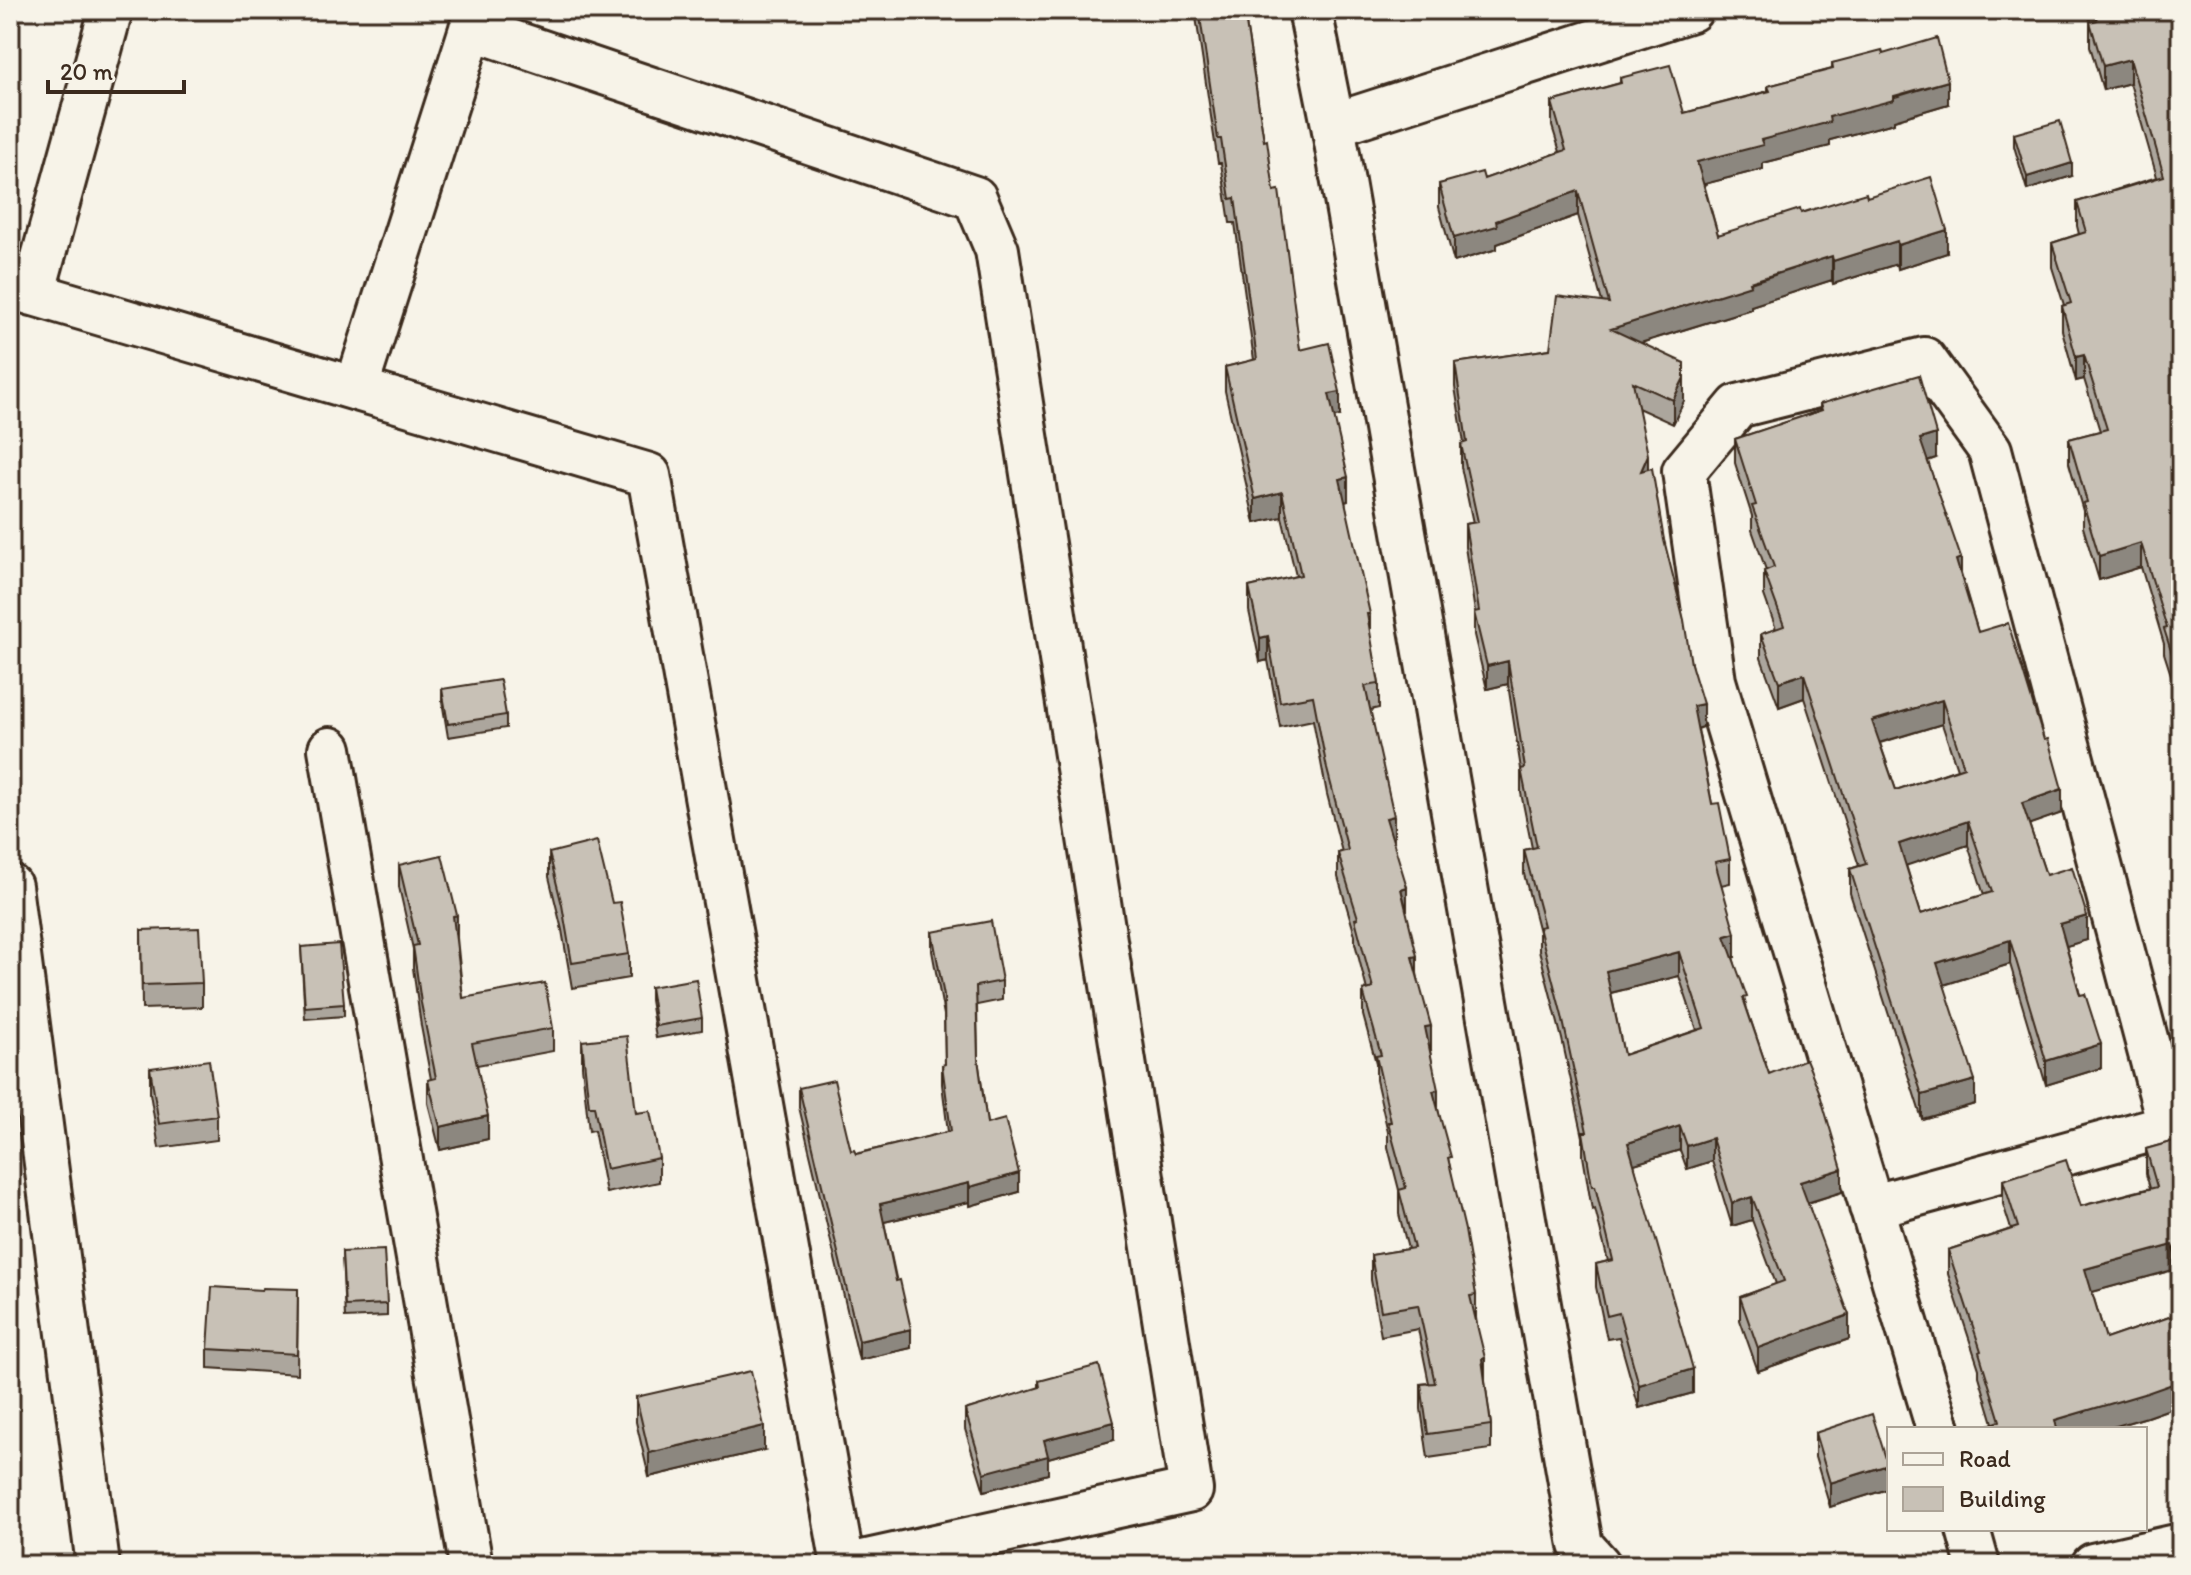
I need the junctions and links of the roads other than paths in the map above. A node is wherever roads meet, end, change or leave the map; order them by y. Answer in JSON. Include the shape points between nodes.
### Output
{"nodes":[{"id":1,"x":111,"y":10,"type":"edge"},
{"id":2,"x":1310,"y":10,"type":"edge"},
{"id":3,"x":1691,"y":10,"type":"edge"},
{"id":4,"x":474,"y":19,"type":"edge"},
{"id":5,"x":1333,"y":125,"type":"junction"},
{"id":6,"x":21,"y":290,"type":"edge"},
{"id":7,"x":356,"y":389,"type":"junction"},
{"id":8,"x":330,"y":749,"type":"dead end"},
{"id":9,"x":10,"y":886,"type":"edge"},
{"id":10,"x":2175,"y":1123,"type":"edge"},
{"id":11,"x":1871,"y":1207,"type":"junction"},
{"id":12,"x":1937,"y":1427,"type":"edge"},
{"id":13,"x":1969,"y":1531,"type":"edge"},
{"id":14,"x":2181,"y":1545,"type":"edge"},
{"id":15,"x":98,"y":1565,"type":"edge"},
{"id":16,"x":471,"y":1565,"type":"edge"},
{"id":17,"x":846,"y":1565,"type":"edge"},
{"id":18,"x":1599,"y":1565,"type":"edge"},
{"id":19,"x":1978,"y":1565,"type":"edge"},
{"id":20,"x":2093,"y":1565,"type":"edge"}],
"edges":[{"from":1,"to":6,"type":"street"},
{"from":2,"to":5,"type":"street"},
{"from":3,"to":5,"type":"street"},
{"from":4,"to":7,"type":"street"},
{"from":4,"to":17,"type":"street","via":[[975,198],[997,250],[1191,1490]]},
{"from":5,"to":18,"type":"street","via":[[1581,1545]]},
{"from":6,"to":7,"type":"street"},
{"from":7,"to":17,"type":"street","via":[[649,475]]},
{"from":8,"to":16,"type":"street"},
{"from":9,"to":15,"type":"street"},
{"from":10,"to":11,"type":"street"},
{"from":10,"to":11,"type":"street","via":[[1990,450],[1924,359],[1738,406],[1684,471],[1714,681]]},
{"from":11,"to":12,"type":"street"},
{"from":13,"to":19,"type":"street"},
{"from":14,"to":20,"type":"street"}]}
